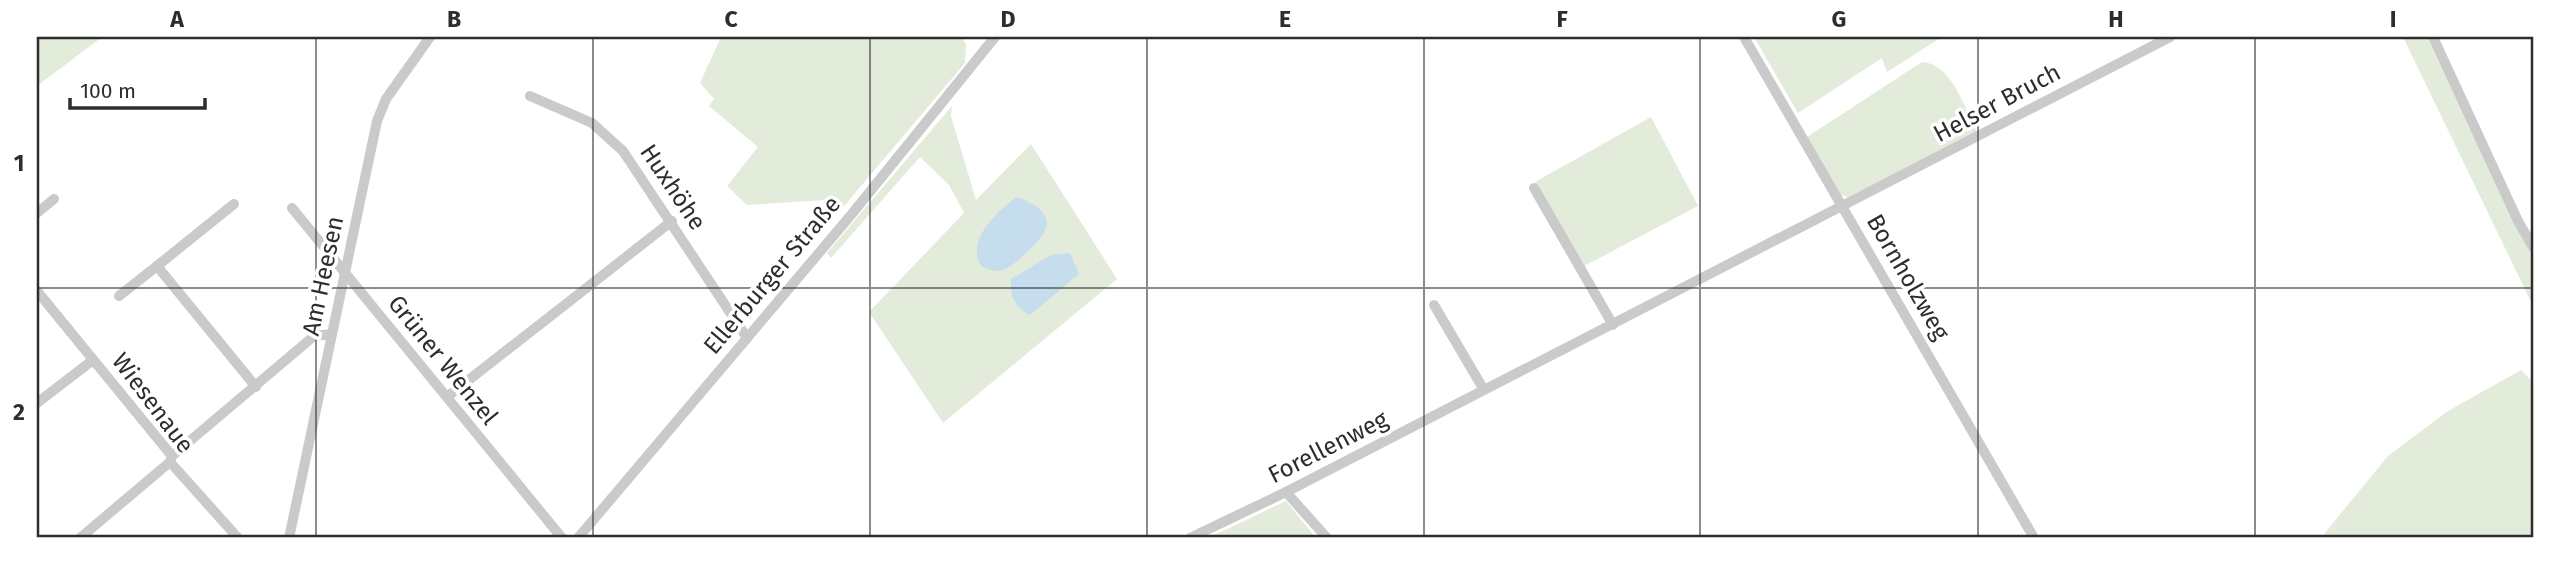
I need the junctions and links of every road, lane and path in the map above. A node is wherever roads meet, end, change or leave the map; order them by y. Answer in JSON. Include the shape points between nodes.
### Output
{"nodes":[{"id":1,"x":430,"y":37,"type":"edge"},
{"id":2,"x":995,"y":37,"type":"edge"},
{"id":3,"x":1744,"y":37,"type":"edge"},
{"id":4,"x":2170,"y":37,"type":"edge"},
{"id":5,"x":2433,"y":37,"type":"edge"},
{"id":6,"x":530,"y":96,"type":"dead end"},
{"id":7,"x":1534,"y":188,"type":"dead end"},
{"id":8,"x":54,"y":199,"type":"dead end"},
{"id":9,"x":234,"y":204,"type":"dead end"},
{"id":10,"x":1843,"y":207,"type":"junction"},
{"id":11,"x":292,"y":208,"type":"dead end"},
{"id":12,"x":37,"y":213,"type":"edge"},
{"id":13,"x":672,"y":221,"type":"junction"},
{"id":14,"x":2533,"y":247,"type":"edge"},
{"id":15,"x":157,"y":266,"type":"junction"},
{"id":16,"x":345,"y":273,"type":"junction"},
{"id":17,"x":37,"y":291,"type":"edge"},
{"id":18,"x":118,"y":296,"type":"dead end"},
{"id":19,"x":1434,"y":305,"type":"dead end"},
{"id":20,"x":1613,"y":325,"type":"junction"},
{"id":21,"x":332,"y":334,"type":"junction"},
{"id":22,"x":747,"y":338,"type":"junction"},
{"id":23,"x":93,"y":360,"type":"junction"},
{"id":24,"x":256,"y":387,"type":"junction"},
{"id":25,"x":1483,"y":390,"type":"junction"},
{"id":26,"x":447,"y":397,"type":"junction"},
{"id":27,"x":37,"y":403,"type":"edge"},
{"id":28,"x":171,"y":459,"type":"junction"},
{"id":29,"x":1286,"y":492,"type":"junction"},
{"id":30,"x":80,"y":538,"type":"edge"},
{"id":31,"x":238,"y":538,"type":"edge"},
{"id":32,"x":289,"y":538,"type":"edge"},
{"id":33,"x":562,"y":538,"type":"edge"},
{"id":34,"x":578,"y":538,"type":"edge"},
{"id":35,"x":1190,"y":538,"type":"edge"},
{"id":36,"x":1326,"y":538,"type":"edge"},
{"id":37,"x":2034,"y":538,"type":"edge"}],
"edges":[{"from":1,"to":16,"type":"street","name":"Am Heesen","via":[[380,109]]},
{"from":2,"to":22,"type":"street","name":"Ellerburger Straße"},
{"from":3,"to":10,"type":"street","name":"Bornholzweg"},
{"from":4,"to":10,"type":"street","name":"Helser Bruch"},
{"from":5,"to":14,"type":"street"},
{"from":6,"to":13,"type":"street","name":"Huxhöhe","via":[[607,134]]},
{"from":7,"to":20,"type":"street"},
{"from":8,"to":12,"type":"street"},
{"from":9,"to":15,"type":"street"},
{"from":10,"to":20,"type":"street","name":"Forellenweg"},
{"from":10,"to":37,"type":"street","name":"Bornholzweg"},
{"from":11,"to":16,"type":"street","name":"Grüner Wenzel"},
{"from":13,"to":22,"type":"street","name":"Huxhöhe"},
{"from":13,"to":26,"type":"street"},
{"from":15,"to":18,"type":"street"},
{"from":15,"to":24,"type":"street"},
{"from":16,"to":21,"type":"street","name":"Am Heesen"},
{"from":16,"to":26,"type":"street","name":"Grüner Wenzel"},
{"from":17,"to":23,"type":"street","name":"Wiesenaue"},
{"from":19,"to":25,"type":"street"},
{"from":20,"to":25,"type":"street","name":"Forellenweg"},
{"from":21,"to":24,"type":"street","via":[[314,336]]},
{"from":21,"to":32,"type":"street","name":"Am Heesen"},
{"from":22,"to":34,"type":"street","name":"Ellerburger Straße"},
{"from":23,"to":27,"type":"street"},
{"from":23,"to":28,"type":"street","name":"Wiesenaue"},
{"from":24,"to":28,"type":"street"},
{"from":25,"to":29,"type":"street","name":"Forellenweg"},
{"from":26,"to":33,"type":"street","name":"Grüner Wenzel"},
{"from":28,"to":30,"type":"street"},
{"from":28,"to":31,"type":"street","name":"Wiesenaue"},
{"from":29,"to":35,"type":"street","name":"Forellenweg"},
{"from":29,"to":36,"type":"street"}]}
